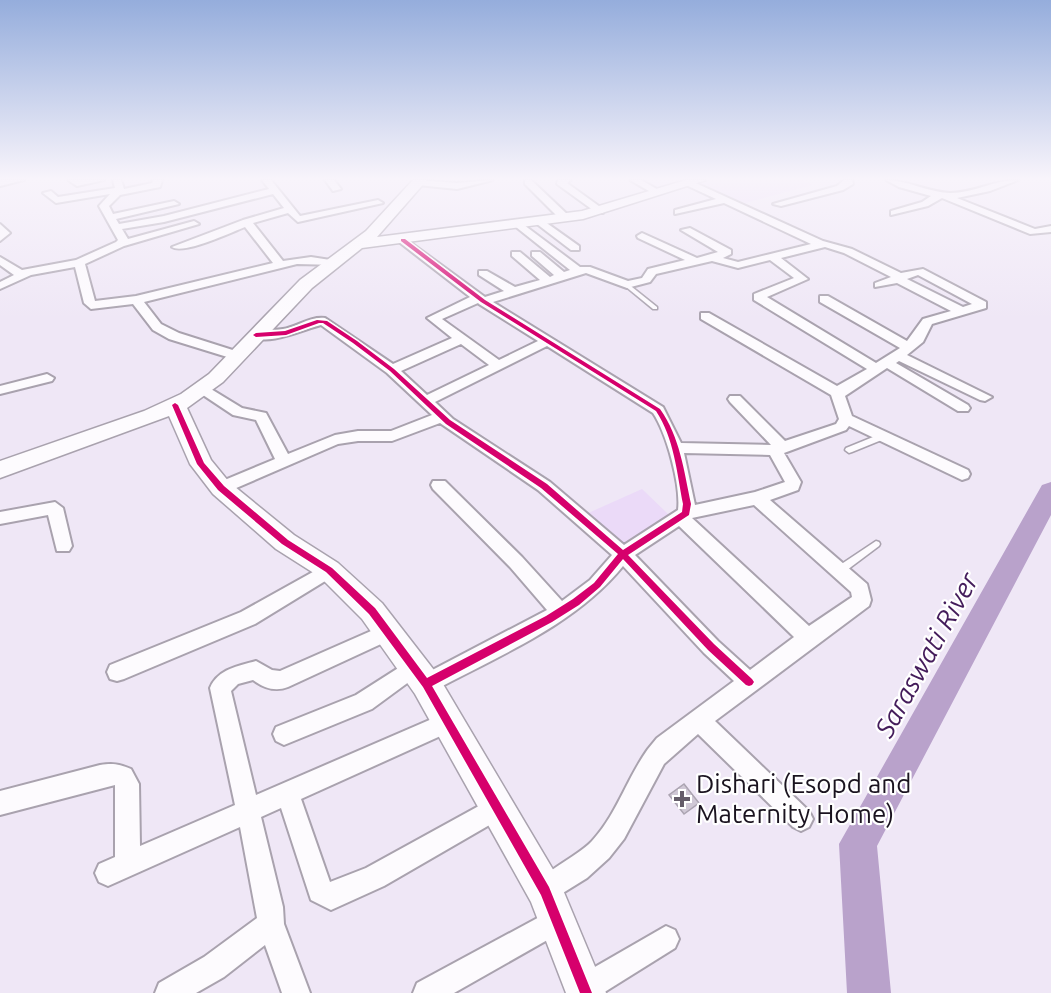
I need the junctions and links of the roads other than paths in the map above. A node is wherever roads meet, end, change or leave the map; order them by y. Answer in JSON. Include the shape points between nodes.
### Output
{"nodes":[{"id":1,"x":115,"y":226,"type":"edge"},
{"id":2,"x":185,"y":226,"type":"edge"},
{"id":3,"x":237,"y":226,"type":"edge"},
{"id":4,"x":250,"y":226,"type":"edge"},
{"id":5,"x":378,"y":226,"type":"edge"},
{"id":6,"x":510,"y":226,"type":"edge"},
{"id":7,"x":522,"y":226,"type":"edge"},
{"id":8,"x":547,"y":226,"type":"edge"},
{"id":9,"x":781,"y":226,"type":"edge"},
{"id":10,"x":1020,"y":226,"type":"edge"},
{"id":11,"x":0,"y":227,"type":"edge"},
{"id":12,"x":1051,"y":229,"type":"edge"},
{"id":13,"x":686,"y":230,"type":"dead end"},
{"id":14,"x":642,"y":236,"type":"dead end"},
{"id":15,"x":0,"y":238,"type":"edge"},
{"id":16,"x":403,"y":240,"type":"junction"},
{"id":17,"x":120,"y":244,"type":"junction"},
{"id":18,"x":358,"y":244,"type":"junction"},
{"id":19,"x":822,"y":245,"type":"junction"},
{"id":20,"x":177,"y":247,"type":"dead end"},
{"id":21,"x":575,"y":248,"type":"dead end"},
{"id":22,"x":516,"y":254,"type":"dead end"},
{"id":23,"x":536,"y":254,"type":"dead end"},
{"id":24,"x":712,"y":258,"type":"junction"},
{"id":25,"x":774,"y":258,"type":"junction"},
{"id":26,"x":0,"y":260,"type":"edge"},
{"id":27,"x":695,"y":261,"type":"junction"},
{"id":28,"x":79,"y":263,"type":"junction"},
{"id":29,"x":333,"y":263,"type":"junction"},
{"id":30,"x":280,"y":265,"type":"junction"},
{"id":31,"x":578,"y":271,"type":"junction"},
{"id":32,"x":483,"y":273,"type":"dead end"},
{"id":33,"x":26,"y":274,"type":"junction"},
{"id":34,"x":562,"y":276,"type":"junction"},
{"id":35,"x":547,"y":280,"type":"junction"},
{"id":36,"x":891,"y":281,"type":"junction"},
{"id":37,"x":627,"y":285,"type":"junction"},
{"id":38,"x":0,"y":286,"type":"edge"},
{"id":39,"x":513,"y":291,"type":"junction"},
{"id":40,"x":481,"y":299,"type":"junction"},
{"id":41,"x":824,"y":299,"type":"dead end"},
{"id":42,"x":136,"y":300,"type":"junction"},
{"id":43,"x":924,"y":300,"type":"dead end"},
{"id":44,"x":655,"y":308,"type":"dead end"},
{"id":45,"x":961,"y":311,"type":"junction"},
{"id":46,"x":705,"y":316,"type":"dead end"},
{"id":47,"x":256,"y":335,"type":"junction"},
{"id":48,"x":461,"y":339,"type":"junction"},
{"id":49,"x":547,"y":341,"type":"junction"},
{"id":50,"x":237,"y":356,"type":"junction"},
{"id":51,"x":892,"y":359,"type":"junction"},
{"id":52,"x":498,"y":364,"type":"junction"},
{"id":53,"x":392,"y":370,"type":"junction"},
{"id":54,"x":47,"y":378,"type":"dead end"},
{"id":55,"x":201,"y":389,"type":"junction"},
{"id":56,"x":0,"y":390,"type":"edge"},
{"id":57,"x":838,"y":393,"type":"junction"},
{"id":58,"x":985,"y":397,"type":"dead end"},
{"id":59,"x":735,"y":399,"type":"dead end"},
{"id":60,"x":424,"y":402,"type":"junction"},
{"id":61,"x":175,"y":405,"type":"junction"},
{"id":62,"x":963,"y":408,"type":"dead end"},
{"id":63,"x":442,"y":417,"type":"junction"},
{"id":64,"x":846,"y":419,"type":"junction"},
{"id":65,"x":881,"y":437,"type":"junction"},
{"id":66,"x":675,"y":448,"type":"junction"},
{"id":67,"x":779,"y":449,"type":"junction"},
{"id":68,"x":849,"y":450,"type":"dead end"},
{"id":69,"x":284,"y":461,"type":"junction"},
{"id":70,"x":0,"y":470,"type":"edge"},
{"id":71,"x":962,"y":474,"type":"dead end"},
{"id":72,"x":439,"y":485,"type":"dead end"},
{"id":73,"x":221,"y":488,"type":"junction"},
{"id":74,"x":757,"y":498,"type":"junction"},
{"id":75,"x":683,"y":515,"type":"junction"},
{"id":76,"x":0,"y":518,"type":"edge"},
{"id":77,"x":876,"y":544,"type":"dead end"},
{"id":78,"x":63,"y":546,"type":"dead end"},
{"id":79,"x":623,"y":554,"type":"junction"},
{"id":80,"x":329,"y":570,"type":"junction"},
{"id":81,"x":840,"y":570,"type":"junction"},
{"id":82,"x":560,"y":612,"type":"junction"},
{"id":83,"x":387,"y":632,"type":"junction"},
{"id":84,"x":807,"y":638,"type":"junction"},
{"id":85,"x":117,"y":672,"type":"dead end"},
{"id":86,"x":420,"y":676,"type":"junction"},
{"id":87,"x":749,"y":682,"type":"junction"},
{"id":88,"x":699,"y":720,"type":"junction"},
{"id":89,"x":448,"y":722,"type":"junction"},
{"id":90,"x":284,"y":734,"type":"dead end"},
{"id":91,"x":288,"y":794,"type":"junction"},
{"id":92,"x":0,"y":803,"type":"edge"},
{"id":93,"x":497,"y":808,"type":"junction"},
{"id":94,"x":249,"y":812,"type":"junction"},
{"id":95,"x":801,"y":819,"type":"dead end"},
{"id":96,"x":545,"y":891,"type":"junction"},
{"id":97,"x":556,"y":921,"type":"junction"},
{"id":98,"x":271,"y":924,"type":"junction"},
{"id":99,"x":666,"y":939,"type":"dead end"},
{"id":100,"x":585,"y":991,"type":"edge"},
{"id":101,"x":170,"y":993,"type":"edge"},
{"id":102,"x":296,"y":993,"type":"edge"},
{"id":103,"x":427,"y":993,"type":"edge"}],
"edges":[{"from":1,"to":17,"type":"street","via":[[123,240]]},
{"from":2,"to":17,"type":"street"},
{"from":3,"to":20,"type":"street"},
{"from":4,"to":30,"type":"street"},
{"from":5,"to":18,"type":"street"},
{"from":6,"to":16,"type":"street"},
{"from":7,"to":31,"type":"street"},
{"from":8,"to":21,"type":"street"},
{"from":9,"to":19,"type":"street"},
{"from":10,"to":12,"type":"street","via":[[1032,231]]},
{"from":11,"to":15,"type":"street","via":[[5,233]]},
{"from":13,"to":24,"type":"street","via":[[727,252]]},
{"from":14,"to":27,"type":"street"},
{"from":16,"to":18,"type":"street"},
{"from":16,"to":40,"type":"street"},
{"from":17,"to":28,"type":"street"},
{"from":18,"to":29,"type":"street"},
{"from":19,"to":25,"type":"street"},
{"from":19,"to":36,"type":"street","via":[[844,250]]},
{"from":22,"to":35,"type":"street"},
{"from":23,"to":34,"type":"street"},
{"from":24,"to":25,"type":"street","via":[[735,265]]},
{"from":24,"to":27,"type":"street"},
{"from":25,"to":51,"type":"street","via":[[802,279],[758,297]]},
{"from":26,"to":33,"type":"street","via":[[15,273]]},
{"from":27,"to":37,"type":"street","via":[[652,271],[646,280]]},
{"from":28,"to":33,"type":"street"},
{"from":28,"to":42,"type":"street","via":[[90,303],[95,306]]},
{"from":29,"to":30,"type":"street","via":[[311,260]]},
{"from":29,"to":47,"type":"street","via":[[306,284]]},
{"from":30,"to":42,"type":"street"},
{"from":31,"to":34,"type":"street"},
{"from":31,"to":37,"type":"street","via":[[591,269]]},
{"from":32,"to":39,"type":"street"},
{"from":33,"to":38,"type":"street"},
{"from":34,"to":35,"type":"street"},
{"from":35,"to":39,"type":"street"},
{"from":36,"to":43,"type":"street"},
{"from":36,"to":45,"type":"street"},
{"from":36,"to":45,"type":"street","via":[[919,271],[982,304]]},
{"from":37,"to":44,"type":"lane"},
{"from":39,"to":40,"type":"street"},
{"from":40,"to":48,"type":"street","via":[[433,317]]},
{"from":40,"to":49,"type":"street"},
{"from":41,"to":51,"type":"street"},
{"from":42,"to":50,"type":"street","via":[[157,327]]},
{"from":45,"to":51,"type":"street","via":[[927,322],[918,339]]},
{"from":46,"to":57,"type":"street"},
{"from":47,"to":50,"type":"street"},
{"from":47,"to":53,"type":"street","via":[[279,334],[325,322]]},
{"from":48,"to":52,"type":"street"},
{"from":48,"to":53,"type":"street"},
{"from":49,"to":52,"type":"street"},
{"from":49,"to":66,"type":"street","via":[[658,410]]},
{"from":50,"to":55,"type":"street"},
{"from":51,"to":57,"type":"street"},
{"from":51,"to":58,"type":"street"},
{"from":51,"to":62,"type":"street"},
{"from":52,"to":60,"type":"street"},
{"from":53,"to":60,"type":"street"},
{"from":54,"to":56,"type":"street"},
{"from":55,"to":61,"type":"street"},
{"from":55,"to":69,"type":"street","via":[[238,412],[261,416]]},
{"from":57,"to":64,"type":"street"},
{"from":59,"to":67,"type":"street"},
{"from":60,"to":63,"type":"street"},
{"from":61,"to":70,"type":"street"},
{"from":61,"to":73,"type":"street","via":[[201,464]]},
{"from":63,"to":69,"type":"street","via":[[392,436],[335,440]]},
{"from":63,"to":79,"type":"street","via":[[544,486]]},
{"from":64,"to":65,"type":"street"},
{"from":64,"to":67,"type":"street","via":[[841,427]]},
{"from":65,"to":68,"type":"lane"},
{"from":65,"to":71,"type":"street"},
{"from":66,"to":67,"type":"street"},
{"from":66,"to":75,"type":"street","via":[[687,504]]},
{"from":67,"to":74,"type":"street","via":[[793,484]]},
{"from":69,"to":73,"type":"street"},
{"from":72,"to":82,"type":"street"},
{"from":73,"to":80,"type":"street","via":[[285,542]]},
{"from":74,"to":75,"type":"street"},
{"from":74,"to":81,"type":"street"},
{"from":75,"to":79,"type":"street"},
{"from":75,"to":84,"type":"street"},
{"from":76,"to":78,"type":"street","via":[[55,508]]},
{"from":77,"to":81,"type":"lane"},
{"from":79,"to":82,"type":"street","via":[[597,585]]},
{"from":79,"to":87,"type":"street"},
{"from":80,"to":83,"type":"street","via":[[372,611]]},
{"from":80,"to":85,"type":"street","via":[[248,618]]},
{"from":81,"to":84,"type":"street","via":[[861,589],[862,600]]},
{"from":82,"to":86,"type":"street"},
{"from":83,"to":86,"type":"street"},
{"from":83,"to":94,"type":"street","via":[[281,680],[268,679],[256,670],[223,682],[220,688]]},
{"from":84,"to":87,"type":"street"},
{"from":86,"to":89,"type":"street"},
{"from":86,"to":90,"type":"street"},
{"from":87,"to":88,"type":"street"},
{"from":88,"to":95,"type":"street"},
{"from":88,"to":96,"type":"street","via":[[652,759],[607,842],[593,857]]},
{"from":89,"to":91,"type":"street"},
{"from":89,"to":93,"type":"street"},
{"from":91,"to":93,"type":"street","via":[[320,891],[331,897]]},
{"from":91,"to":94,"type":"street"},
{"from":92,"to":94,"type":"street","via":[[100,776],[123,777],[126,784],[118,869]]},
{"from":93,"to":96,"type":"street"},
{"from":94,"to":98,"type":"street"},
{"from":96,"to":97,"type":"street"},
{"from":97,"to":100,"type":"street"},
{"from":97,"to":103,"type":"street"},
{"from":98,"to":101,"type":"street","via":[[214,967]]},
{"from":98,"to":102,"type":"street"},
{"from":99,"to":100,"type":"street"}]}
